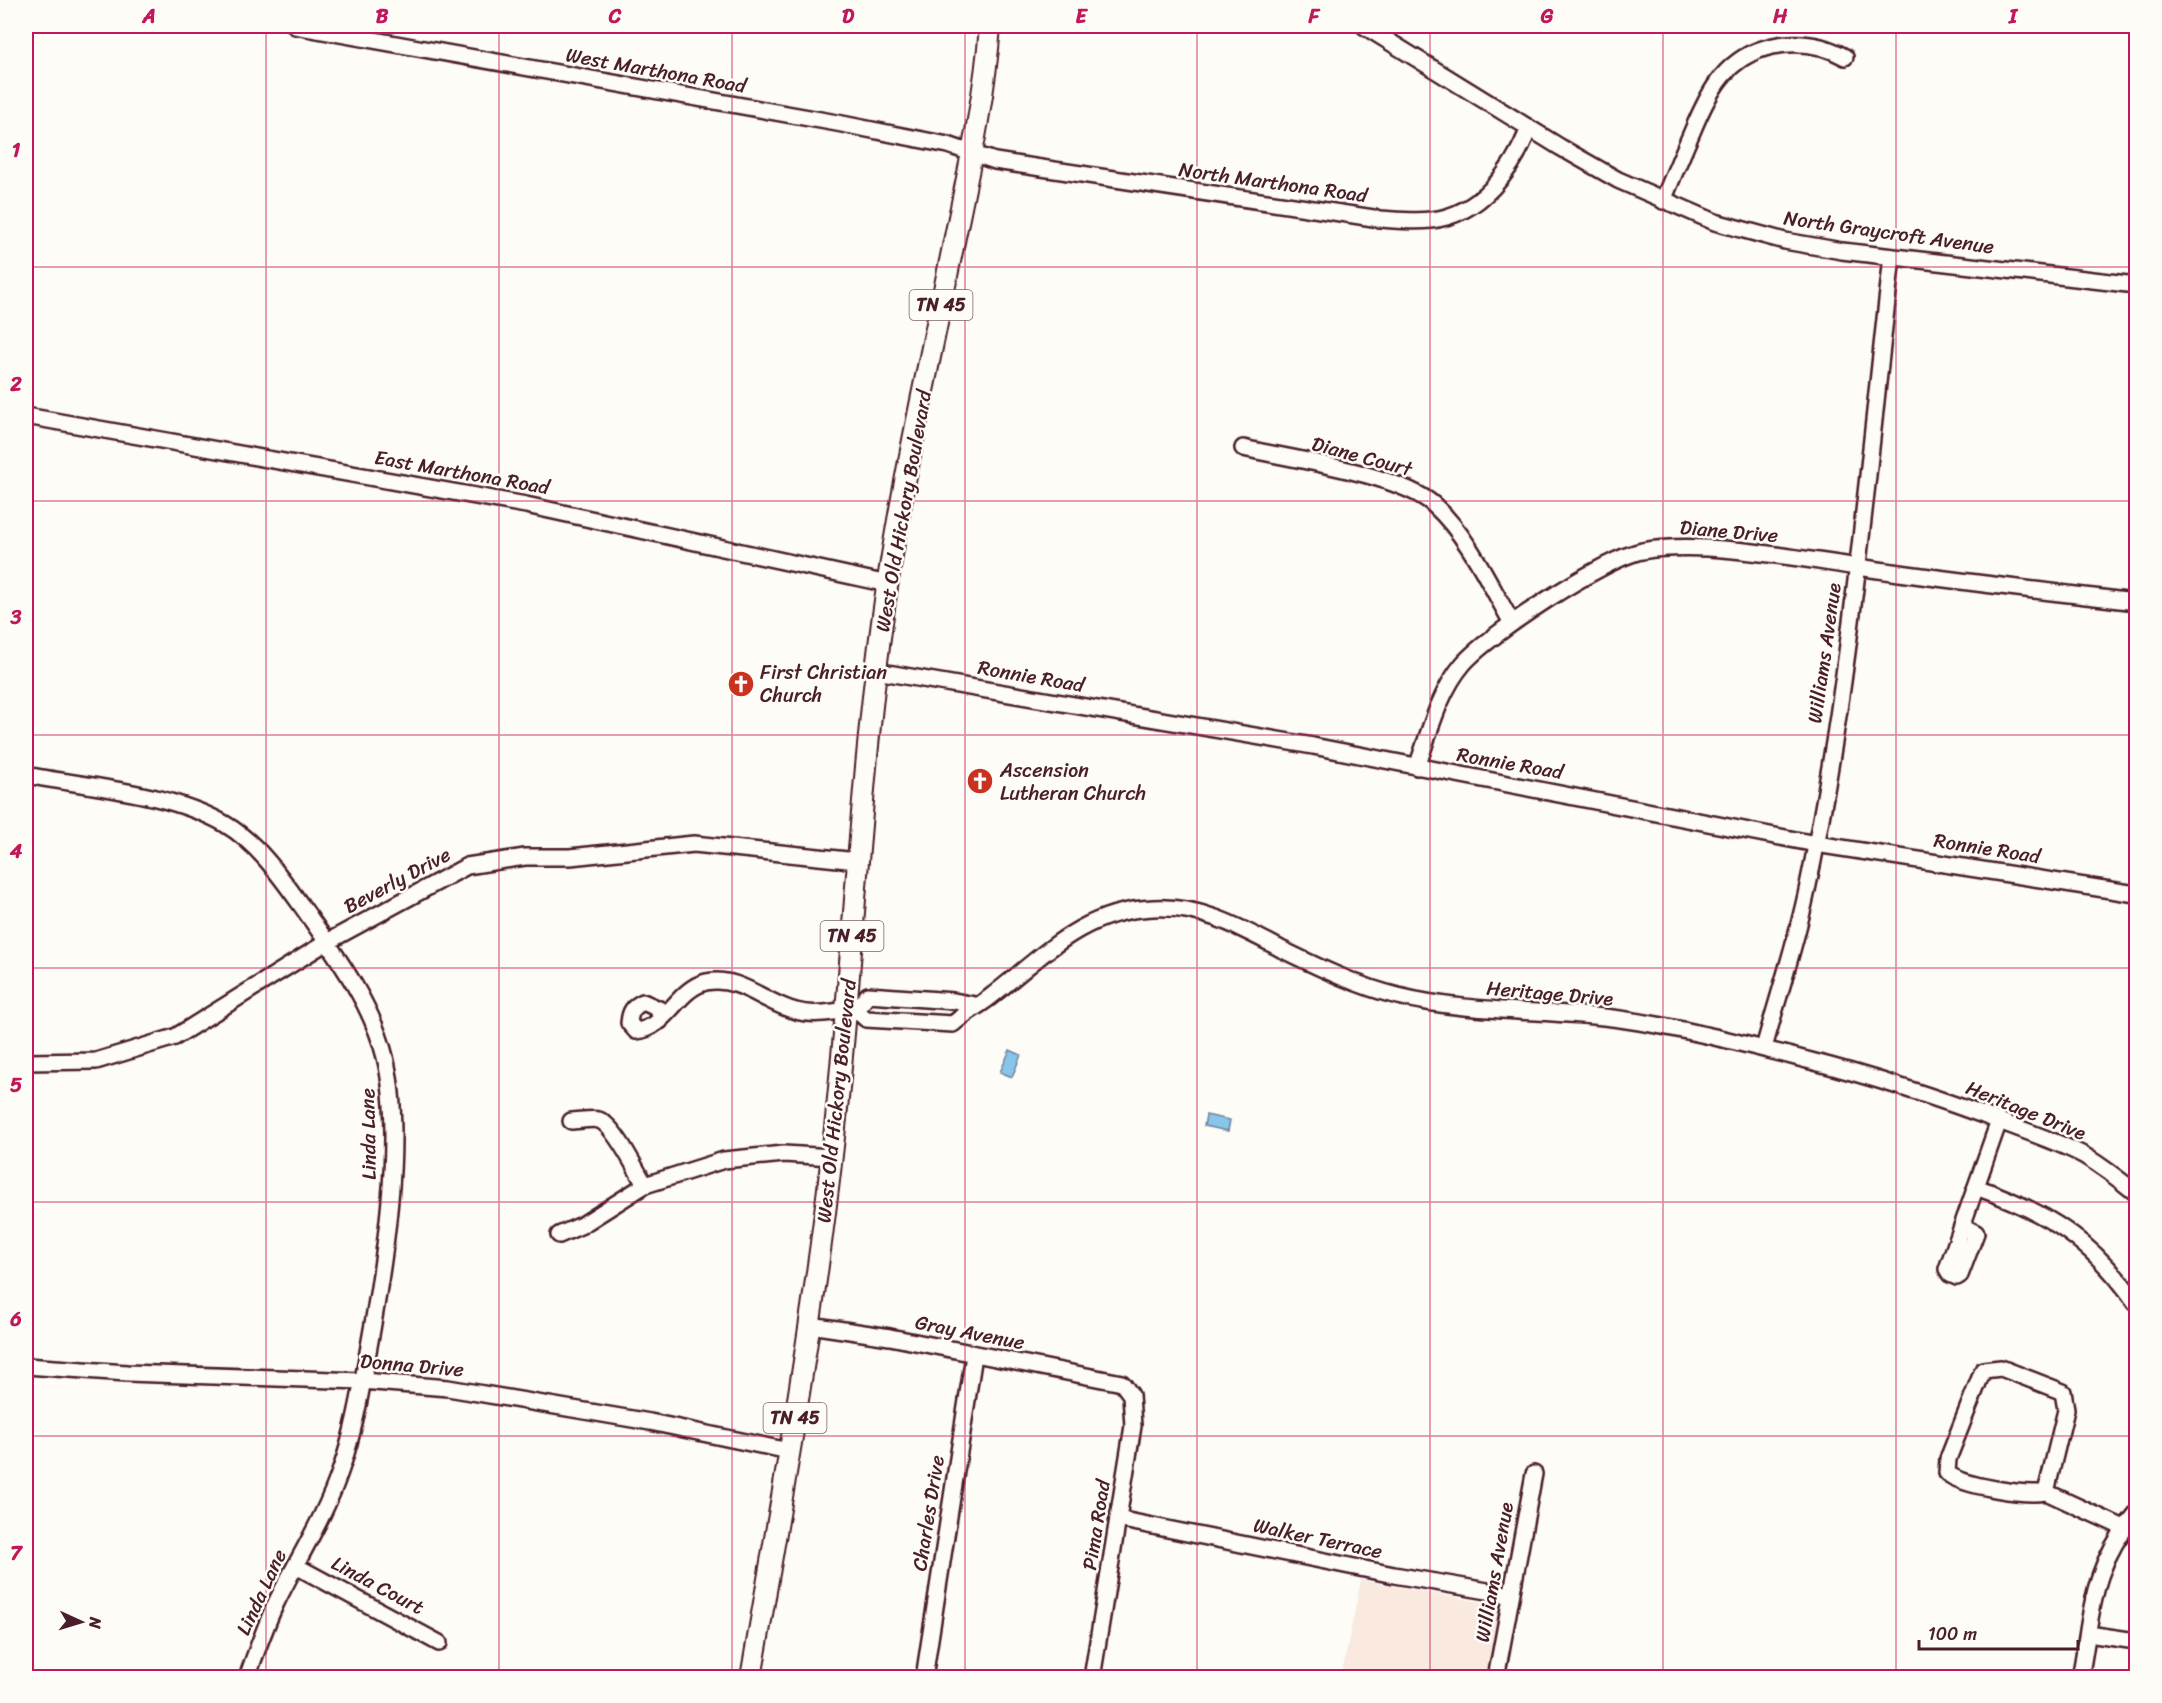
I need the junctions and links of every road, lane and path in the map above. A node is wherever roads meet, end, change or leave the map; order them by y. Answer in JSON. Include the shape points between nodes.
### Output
{"nodes":[{"id":1,"x":295,"y":26,"type":"edge"},
{"id":2,"x":990,"y":26,"type":"edge"},
{"id":3,"x":1364,"y":26,"type":"edge"},
{"id":4,"x":1845,"y":57,"type":"dead end"},
{"id":5,"x":1529,"y":128,"type":"junction"},
{"id":6,"x":972,"y":154,"type":"junction"},
{"id":7,"x":1662,"y":201,"type":"junction"},
{"id":8,"x":1892,"y":257,"type":"junction"},
{"id":9,"x":2136,"y":285,"type":"edge"},
{"id":10,"x":26,"y":416,"type":"edge"},
{"id":11,"x":1243,"y":448,"type":"dead end"},
{"id":12,"x":1857,"y":567,"type":"junction"},
{"id":13,"x":888,"y":584,"type":"junction"},
{"id":14,"x":2136,"y":602,"type":"edge"},
{"id":15,"x":1512,"y":623,"type":"junction"},
{"id":16,"x":876,"y":672,"type":"junction"},
{"id":17,"x":1417,"y":767,"type":"junction"},
{"id":18,"x":26,"y":775,"type":"edge"},
{"id":19,"x":1816,"y":844,"type":"junction"},
{"id":20,"x":857,"y":861,"type":"junction"},
{"id":21,"x":2136,"y":894,"type":"edge"},
{"id":22,"x":327,"y":942,"type":"junction"},
{"id":23,"x":975,"y":1005,"type":"junction"},
{"id":24,"x":852,"y":1010,"type":"junction"},
{"id":25,"x":660,"y":1021,"type":"dead end"},
{"id":26,"x":1764,"y":1048,"type":"junction"},
{"id":27,"x":26,"y":1062,"type":"edge"},
{"id":28,"x":571,"y":1121,"type":"dead end"},
{"id":29,"x":1999,"y":1121,"type":"junction"},
{"id":30,"x":832,"y":1157,"type":"junction"},
{"id":31,"x":645,"y":1185,"type":"junction"},
{"id":32,"x":1976,"y":1187,"type":"junction"},
{"id":33,"x":2136,"y":1194,"type":"edge"},
{"id":34,"x":1962,"y":1226,"type":"dead end"},
{"id":35,"x":559,"y":1235,"type":"dead end"},
{"id":36,"x":2136,"y":1303,"type":"edge"},
{"id":37,"x":810,"y":1325,"type":"junction"},
{"id":38,"x":974,"y":1355,"type":"junction"},
{"id":39,"x":26,"y":1366,"type":"edge"},
{"id":40,"x":362,"y":1381,"type":"junction"},
{"id":41,"x":1122,"y":1383,"type":"joint"},
{"id":42,"x":789,"y":1451,"type":"junction"},
{"id":43,"x":1534,"y":1474,"type":"dead end"},
{"id":44,"x":2046,"y":1492,"type":"junction"},
{"id":45,"x":2136,"y":1514,"type":"edge"},
{"id":46,"x":1118,"y":1519,"type":"junction"},
{"id":47,"x":2124,"y":1528,"type":"junction"},
{"id":48,"x":296,"y":1566,"type":"junction"},
{"id":49,"x":1511,"y":1595,"type":"junction"},
{"id":50,"x":2088,"y":1634,"type":"junction"},
{"id":51,"x":2136,"y":1641,"type":"edge"},
{"id":52,"x":439,"y":1643,"type":"dead end"},
{"id":53,"x":247,"y":1677,"type":"edge"},
{"id":54,"x":752,"y":1677,"type":"edge"},
{"id":55,"x":924,"y":1677,"type":"edge"},
{"id":56,"x":1092,"y":1677,"type":"edge"},
{"id":57,"x":1496,"y":1677,"type":"edge"},
{"id":58,"x":2080,"y":1677,"type":"edge"}],
"edges":[{"from":1,"to":6,"type":"street","name":"West Marthona Road","via":[[849,125],[948,145]]},
{"from":2,"to":6,"type":"main road","name":"West Old Hickory Boulevard","number":"TN 45"},
{"from":3,"to":5,"type":"street","name":"North Graycroft Avenue"},
{"from":4,"to":7,"type":"street","via":[[1805,43],[1787,44],[1750,53],[1728,68],[1706,99]]},
{"from":5,"to":6,"type":"street","name":"North Marthona Road","via":[[1519,153],[1486,194],[1433,220],[1380,219],[994,161]]},
{"from":5,"to":7,"type":"street","name":"North Graycroft Avenue"},
{"from":6,"to":13,"type":"main road","name":"West Old Hickory Boulevard","number":"TN 45"},
{"from":7,"to":8,"type":"street","name":"North Graycroft Avenue","via":[[1715,222],[1785,241]]},
{"from":8,"to":9,"type":"street","name":"North Graycroft Avenue"},
{"from":8,"to":12,"type":"street","name":"Williams Avenue"},
{"from":10,"to":13,"type":"street","name":"East Marthona Road","via":[[526,505]]},
{"from":11,"to":15,"type":"street","name":"Diane Court","via":[[1415,490],[1435,506],[1462,538]]},
{"from":12,"to":14,"type":"street","name":"Diane Drive"},
{"from":12,"to":15,"type":"street","name":"Diane Drive","via":[[1765,554],[1668,547],[1617,560]]},
{"from":12,"to":19,"type":"street","name":"Williams Avenue"},
{"from":13,"to":16,"type":"main road","name":"West Old Hickory Boulevard","number":"TN 45"},
{"from":15,"to":17,"type":"street","name":"Diane Drive","via":[[1463,664],[1445,692]]},
{"from":16,"to":17,"type":"street","name":"Ronnie Road"},
{"from":16,"to":20,"type":"main road","name":"West Old Hickory Boulevard","number":"TN 45"},
{"from":17,"to":19,"type":"street","name":"Ronnie Road"},
{"from":18,"to":22,"type":"street","name":"Linda Lane","via":[[173,803],[221,822],[237,831],[265,859]]},
{"from":19,"to":21,"type":"street","name":"Ronnie Road"},
{"from":19,"to":26,"type":"street","name":"Williams Avenue","via":[[1806,897]]},
{"from":20,"to":22,"type":"street","name":"Beverly Drive","via":[[694,844],[525,857],[467,866]]},
{"from":20,"to":24,"type":"main road","name":"West Old Hickory Boulevard","number":"TN 45"},
{"from":22,"to":27,"type":"street","name":"Beverly Drive","via":[[175,1037],[96,1061]]},
{"from":22,"to":40,"type":"street","name":"Linda Lane","via":[[377,1034],[388,1073],[391,1158],[383,1257]]},
{"from":23,"to":24,"type":"street","name":"Heritage Drive","via":[[868,995]]},
{"from":23,"to":24,"type":"street","name":"Heritage Drive","via":[[953,1024],[866,1019]]},
{"from":23,"to":26,"type":"street","name":"Heritage Drive","via":[[990,998],[1054,944],[1082,926],[1133,909],[1167,908],[1191,910],[1236,925],[1289,953],[1395,996],[1465,1007],[1620,1019]]},
{"from":24,"to":25,"type":"street","name":"Heritage Drive","via":[[813,1014],[796,1011],[723,981],[704,983],[673,1005]]},
{"from":24,"to":30,"type":"main road","name":"West Old Hickory Boulevard","number":"TN 45"},
{"from":26,"to":29,"type":"street","name":"Heritage Drive","via":[[1882,1080]]},
{"from":28,"to":31,"type":"street","via":[[599,1120],[606,1126]]},
{"from":29,"to":32,"type":"street"},
{"from":29,"to":33,"type":"street","name":"Heritage Drive","via":[[2084,1155]]},
{"from":30,"to":31,"type":"street","via":[[784,1154],[724,1160]]},
{"from":30,"to":37,"type":"main road","name":"West Old Hickory Boulevard","number":"TN 45"},
{"from":31,"to":35,"type":"street"},
{"from":32,"to":34,"type":"street"},
{"from":32,"to":36,"type":"street","via":[[2060,1224],[2102,1259]]},
{"from":37,"to":38,"type":"street","name":"Gray Avenue"},
{"from":37,"to":42,"type":"main road","name":"West Old Hickory Boulevard","number":"TN 45"},
{"from":38,"to":41,"type":"street","name":"Gray Avenue"},
{"from":38,"to":55,"type":"street","name":"Charles Drive"},
{"from":39,"to":40,"type":"street","name":"Donna Drive"},
{"from":40,"to":42,"type":"street","name":"Donna Drive","via":[[499,1395]]},
{"from":40,"to":48,"type":"street","name":"Linda Lane","via":[[342,1468]]},
{"from":41,"to":46,"type":"street","name":"Pima Road","via":[[1131,1395],[1134,1409]]},
{"from":42,"to":54,"type":"main road","name":"West Old Hickory Boulevard","number":"TN 45"},
{"from":43,"to":49,"type":"street","name":"Williams Avenue"},
{"from":44,"to":44,"type":"street","via":[[2032,1494],[1961,1481],[1947,1473],[1948,1459],[1983,1370],[2001,1368],[2063,1392],[2066,1410]]},
{"from":44,"to":47,"type":"street"},
{"from":45,"to":47,"type":"street"},
{"from":46,"to":49,"type":"street","name":"Walker Terrace"},
{"from":46,"to":56,"type":"street","name":"Pima Road"},
{"from":47,"to":50,"type":"street","via":[[2103,1564],[2093,1595]]},
{"from":48,"to":52,"type":"street","name":"Linda Court"},
{"from":48,"to":53,"type":"street","name":"Linda Lane"},
{"from":49,"to":57,"type":"street","name":"Williams Avenue"},
{"from":50,"to":51,"type":"street"},
{"from":50,"to":58,"type":"street"}]}
